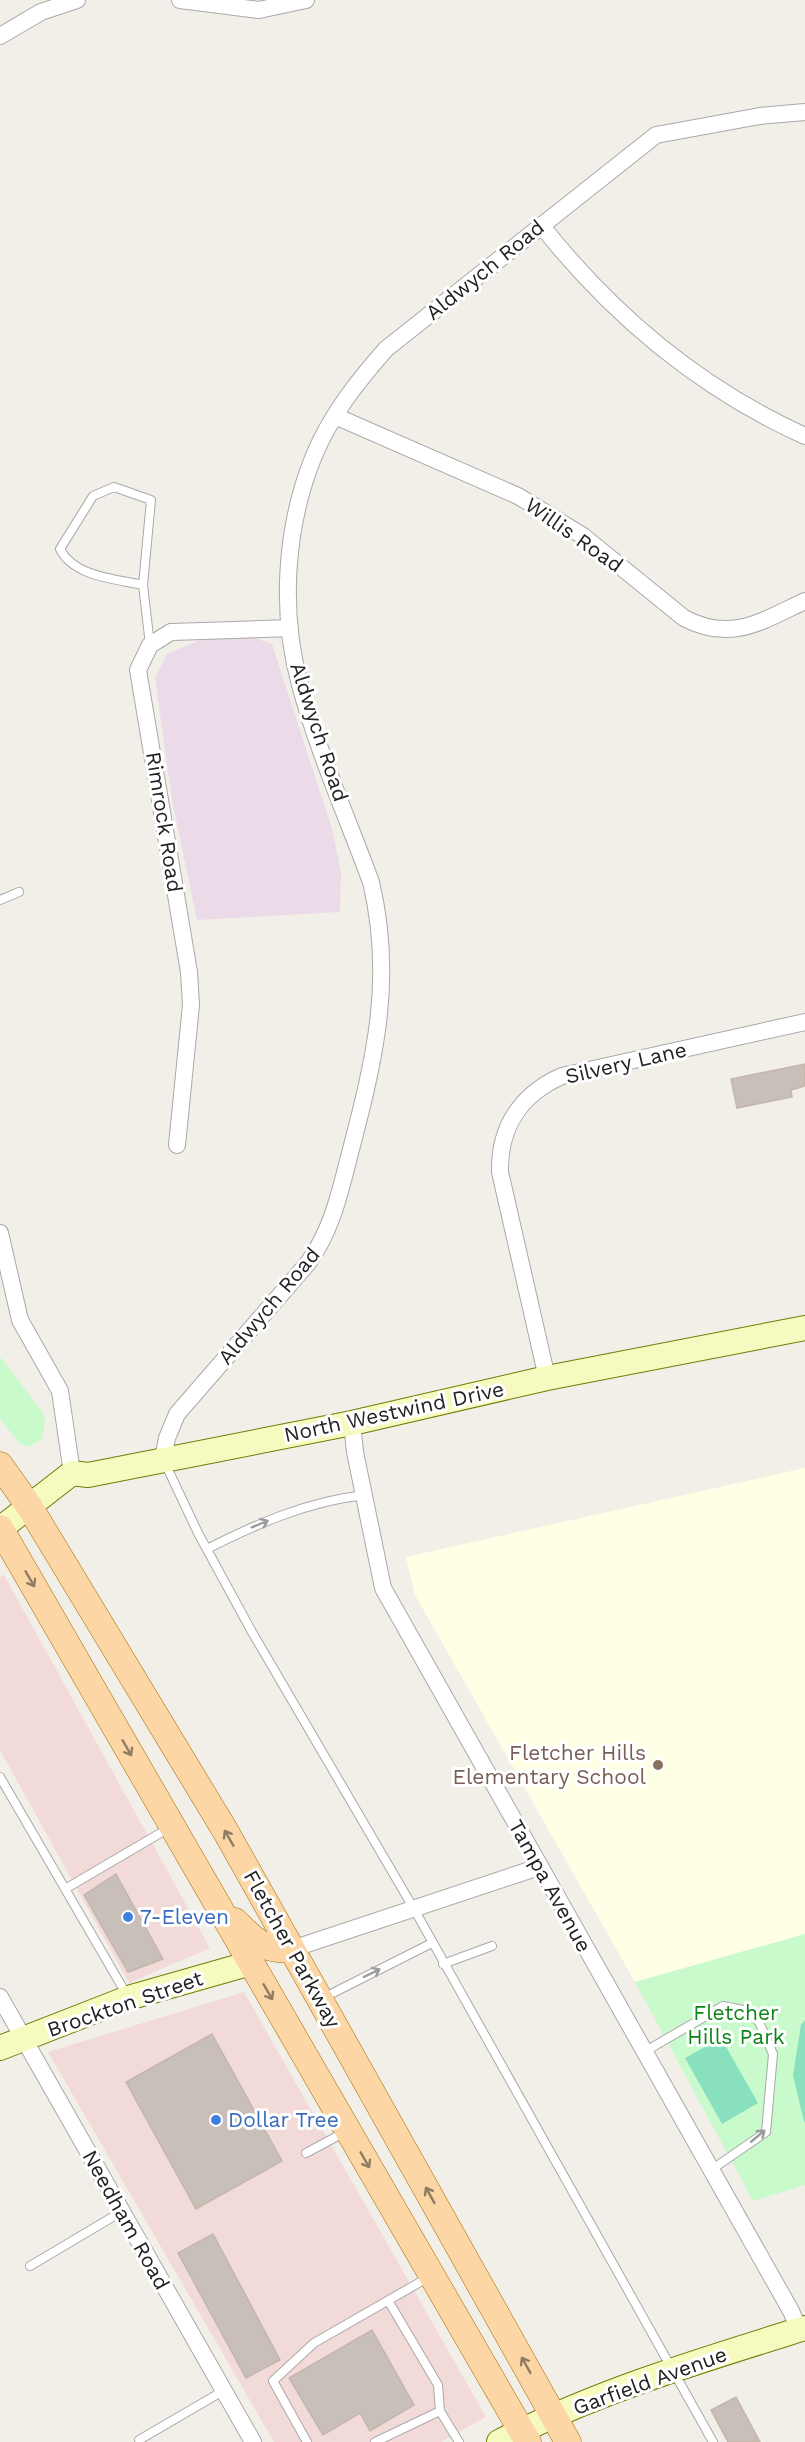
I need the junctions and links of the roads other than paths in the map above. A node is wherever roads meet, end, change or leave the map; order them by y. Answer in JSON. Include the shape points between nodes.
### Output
{"nodes":[{"id":1,"x":77,"y":0,"type":"edge"},
{"id":2,"x":180,"y":0,"type":"edge"},
{"id":3,"x":306,"y":0,"type":"edge"},
{"id":4,"x":0,"y":36,"type":"edge"},
{"id":5,"x":805,"y":112,"type":"edge"},
{"id":6,"x":541,"y":225,"type":"junction"},
{"id":7,"x":335,"y":416,"type":"junction"},
{"id":8,"x":805,"y":436,"type":"edge"},
{"id":9,"x":143,"y":585,"type":"junction"},
{"id":10,"x":805,"y":601,"type":"edge"},
{"id":11,"x":290,"y":628,"type":"junction"},
{"id":12,"x":150,"y":645,"type":"junction"},
{"id":13,"x":19,"y":892,"type":"dead end"},
{"id":14,"x":0,"y":900,"type":"edge"},
{"id":15,"x":805,"y":1022,"type":"edge"},
{"id":16,"x":177,"y":1145,"type":"dead end"},
{"id":17,"x":0,"y":1233,"type":"edge"},
{"id":18,"x":805,"y":1328,"type":"edge"},
{"id":19,"x":547,"y":1378,"type":"junction"},
{"id":20,"x":352,"y":1423,"type":"junction"},
{"id":21,"x":163,"y":1459,"type":"junction"},
{"id":22,"x":0,"y":1465,"type":"edge"},
{"id":23,"x":72,"y":1473,"type":"junction"},
{"id":24,"x":366,"y":1495,"type":"junction"},
{"id":25,"x":29,"y":1506,"type":"junction"},
{"id":26,"x":0,"y":1528,"type":"edge"},
{"id":27,"x":207,"y":1549,"type":"junction"},
{"id":28,"x":0,"y":1777,"type":"edge"},
{"id":29,"x":172,"y":1826,"type":"junction"},
{"id":30,"x":539,"y":1868,"type":"junction"},
{"id":31,"x":65,"y":1889,"type":"junction"},
{"id":32,"x":217,"y":1905,"type":"junction"},
{"id":33,"x":414,"y":1909,"type":"junction"},
{"id":34,"x":432,"y":1943,"type":"junction"},
{"id":35,"x":492,"y":1946,"type":"dead end"},
{"id":36,"x":292,"y":1949,"type":"junction"},
{"id":37,"x":251,"y":1963,"type":"junction"},
{"id":38,"x":443,"y":1964,"type":"junction"},
{"id":39,"x":0,"y":1997,"type":"edge"},
{"id":40,"x":128,"y":1998,"type":"junction"},
{"id":41,"x":320,"y":1999,"type":"junction"},
{"id":42,"x":25,"y":2039,"type":"junction"},
{"id":43,"x":0,"y":2048,"type":"edge"},
{"id":44,"x":644,"y":2052,"type":"junction"},
{"id":45,"x":348,"y":2130,"type":"junction"},
{"id":46,"x":306,"y":2153,"type":"dead end"},
{"id":47,"x":711,"y":2169,"type":"junction"},
{"id":48,"x":121,"y":2212,"type":"junction"},
{"id":49,"x":30,"y":2266,"type":"dead end"},
{"id":50,"x":432,"y":2276,"type":"junction"},
{"id":51,"x":389,"y":2302,"type":"junction"},
{"id":52,"x":802,"y":2329,"type":"edge"},
{"id":53,"x":674,"y":2369,"type":"junction"},
{"id":54,"x":223,"y":2391,"type":"junction"},
{"id":55,"x":440,"y":2411,"type":"junction"},
{"id":56,"x":554,"y":2416,"type":"junction"},
{"id":57,"x":525,"y":2436,"type":"edge"},
{"id":58,"x":139,"y":2440,"type":"dead end"},
{"id":59,"x":253,"y":2442,"type":"edge"},
{"id":60,"x":306,"y":2442,"type":"edge"},
{"id":61,"x":375,"y":2442,"type":"edge"},
{"id":62,"x":459,"y":2442,"type":"edge"},
{"id":63,"x":499,"y":2442,"type":"edge"},
{"id":64,"x":568,"y":2442,"type":"edge"},
{"id":65,"x":713,"y":2442,"type":"edge"}],
"edges":[{"from":1,"to":4,"type":"street","via":[[41,12]]},
{"from":2,"to":3,"type":"street","via":[[259,10]]},
{"from":5,"to":6,"type":"street","name":"Aldwych Road","via":[[656,135]]},
{"from":6,"to":7,"type":"street","name":"Aldwych Road","via":[[386,349]]},
{"from":6,"to":8,"type":"street","via":[[600,293],[650,340],[759,415]]},
{"from":7,"to":10,"type":"street","name":"Willis Road","via":[[518,496],[583,536],[694,624],[718,630],[742,629]]},
{"from":7,"to":11,"type":"street","name":"Aldwych Road","via":[[313,458],[296,517],[288,574]]},
{"from":9,"to":9,"type":"lane","via":[[100,576],[65,559],[60,549],[93,496],[114,487],[151,500]]},
{"from":9,"to":12,"type":"lane"},
{"from":11,"to":12,"type":"street","via":[[171,632]]},
{"from":11,"to":21,"type":"street","name":"Aldwych Road","via":[[307,709],[368,871],[376,903],[383,990],[370,1077],[336,1209],[324,1239],[308,1263],[177,1414]]},
{"from":12,"to":16,"type":"street","name":"Rimrock Road","via":[[138,670],[189,972],[191,1005]]},
{"from":13,"to":14,"type":"lane"},
{"from":15,"to":19,"type":"street","name":"Silvery Lane","via":[[562,1076],[539,1088],[520,1105],[506,1129],[500,1172]]},
{"from":17,"to":23,"type":"street","via":[[20,1320],[60,1391]]},
{"from":18,"to":19,"type":"street","name":"North Westwind Drive"},
{"from":19,"to":20,"type":"street","name":"North Westwind Drive"},
{"from":20,"to":21,"type":"street","name":"North Westwind Drive"},
{"from":20,"to":24,"type":"street","name":"Tampa Avenue"},
{"from":21,"to":23,"type":"street","name":"North Westwind Drive","via":[[88,1475]]},
{"from":21,"to":27,"type":"lane"},
{"from":22,"to":25,"type":"main road","name":"Fletcher Parkway"},
{"from":23,"to":25,"type":"street"},
{"from":27,"to":24,"type":"lane","one_way":true,"via":[[259,1523],[346,1497]]},
{"from":24,"to":30,"type":"street","name":"Tampa Avenue","via":[[383,1588]]},
{"from":25,"to":26,"type":"street"},
{"from":36,"to":25,"type":"main road","name":"Fletcher Parkway","one_way":true},
{"from":26,"to":29,"type":"main road","name":"Fletcher Parkway","one_way":true},
{"from":27,"to":33,"type":"lane"},
{"from":28,"to":31,"type":"lane"},
{"from":29,"to":31,"type":"lane"},
{"from":29,"to":32,"type":"main road","name":"Fletcher Parkway"},
{"from":30,"to":33,"type":"street"},
{"from":30,"to":44,"type":"street","name":"Tampa Avenue"},
{"from":31,"to":40,"type":"lane"},
{"from":32,"to":36,"type":"main road","via":[[252,1938],[273,1951]]},
{"from":32,"to":37,"type":"main road","name":"Fletcher Parkway"},
{"from":33,"to":34,"type":"lane"},
{"from":33,"to":36,"type":"street"},
{"from":34,"to":38,"type":"lane"},
{"from":41,"to":34,"type":"lane","one_way":true},
{"from":35,"to":38,"type":"lane"},
{"from":36,"to":41,"type":"main road","name":"Fletcher Parkway"},
{"from":37,"to":40,"type":"street","name":"Brockton Street"},
{"from":37,"to":41,"type":"main road","via":[[284,1969]]},
{"from":37,"to":45,"type":"main road","name":"Fletcher Parkway","one_way":true},
{"from":38,"to":53,"type":"lane"},
{"from":39,"to":42,"type":"street","name":"Needham Road"},
{"from":40,"to":42,"type":"street","name":"Brockton Street"},
{"from":56,"to":41,"type":"main road","name":"Fletcher Parkway","one_way":true},
{"from":42,"to":43,"type":"street","name":"Brockton Street"},
{"from":42,"to":48,"type":"street","name":"Needham Road"},
{"from":44,"to":47,"type":"street","name":"Tampa Avenue"},
{"from":47,"to":44,"type":"lane","one_way":true,"via":[[766,2132],[773,2054],[759,2022],[748,2010],[723,2006]]},
{"from":45,"to":46,"type":"lane"},
{"from":45,"to":50,"type":"main road","name":"Fletcher Parkway","one_way":true},
{"from":47,"to":52,"type":"street","name":"Tampa Avenue"},
{"from":48,"to":49,"type":"lane"},
{"from":48,"to":54,"type":"street","name":"Needham Road"},
{"from":50,"to":51,"type":"lane"},
{"from":50,"to":57,"type":"main road","name":"Fletcher Parkway"},
{"from":51,"to":55,"type":"lane","via":[[438,2385]]},
{"from":51,"to":60,"type":"lane","via":[[314,2343],[273,2381]]},
{"from":52,"to":53,"type":"street","name":"Garfield Avenue"},
{"from":53,"to":56,"type":"street","name":"Garfield Avenue"},
{"from":53,"to":65,"type":"lane"},
{"from":54,"to":58,"type":"lane"},
{"from":54,"to":59,"type":"street","name":"Needham Road"},
{"from":55,"to":61,"type":"lane"},
{"from":55,"to":62,"type":"lane"},
{"from":56,"to":57,"type":"street","name":"Garfield Avenue"},
{"from":56,"to":64,"type":"main road","name":"Fletcher Parkway"},
{"from":57,"to":63,"type":"street","name":"Garfield Avenue"}]}
